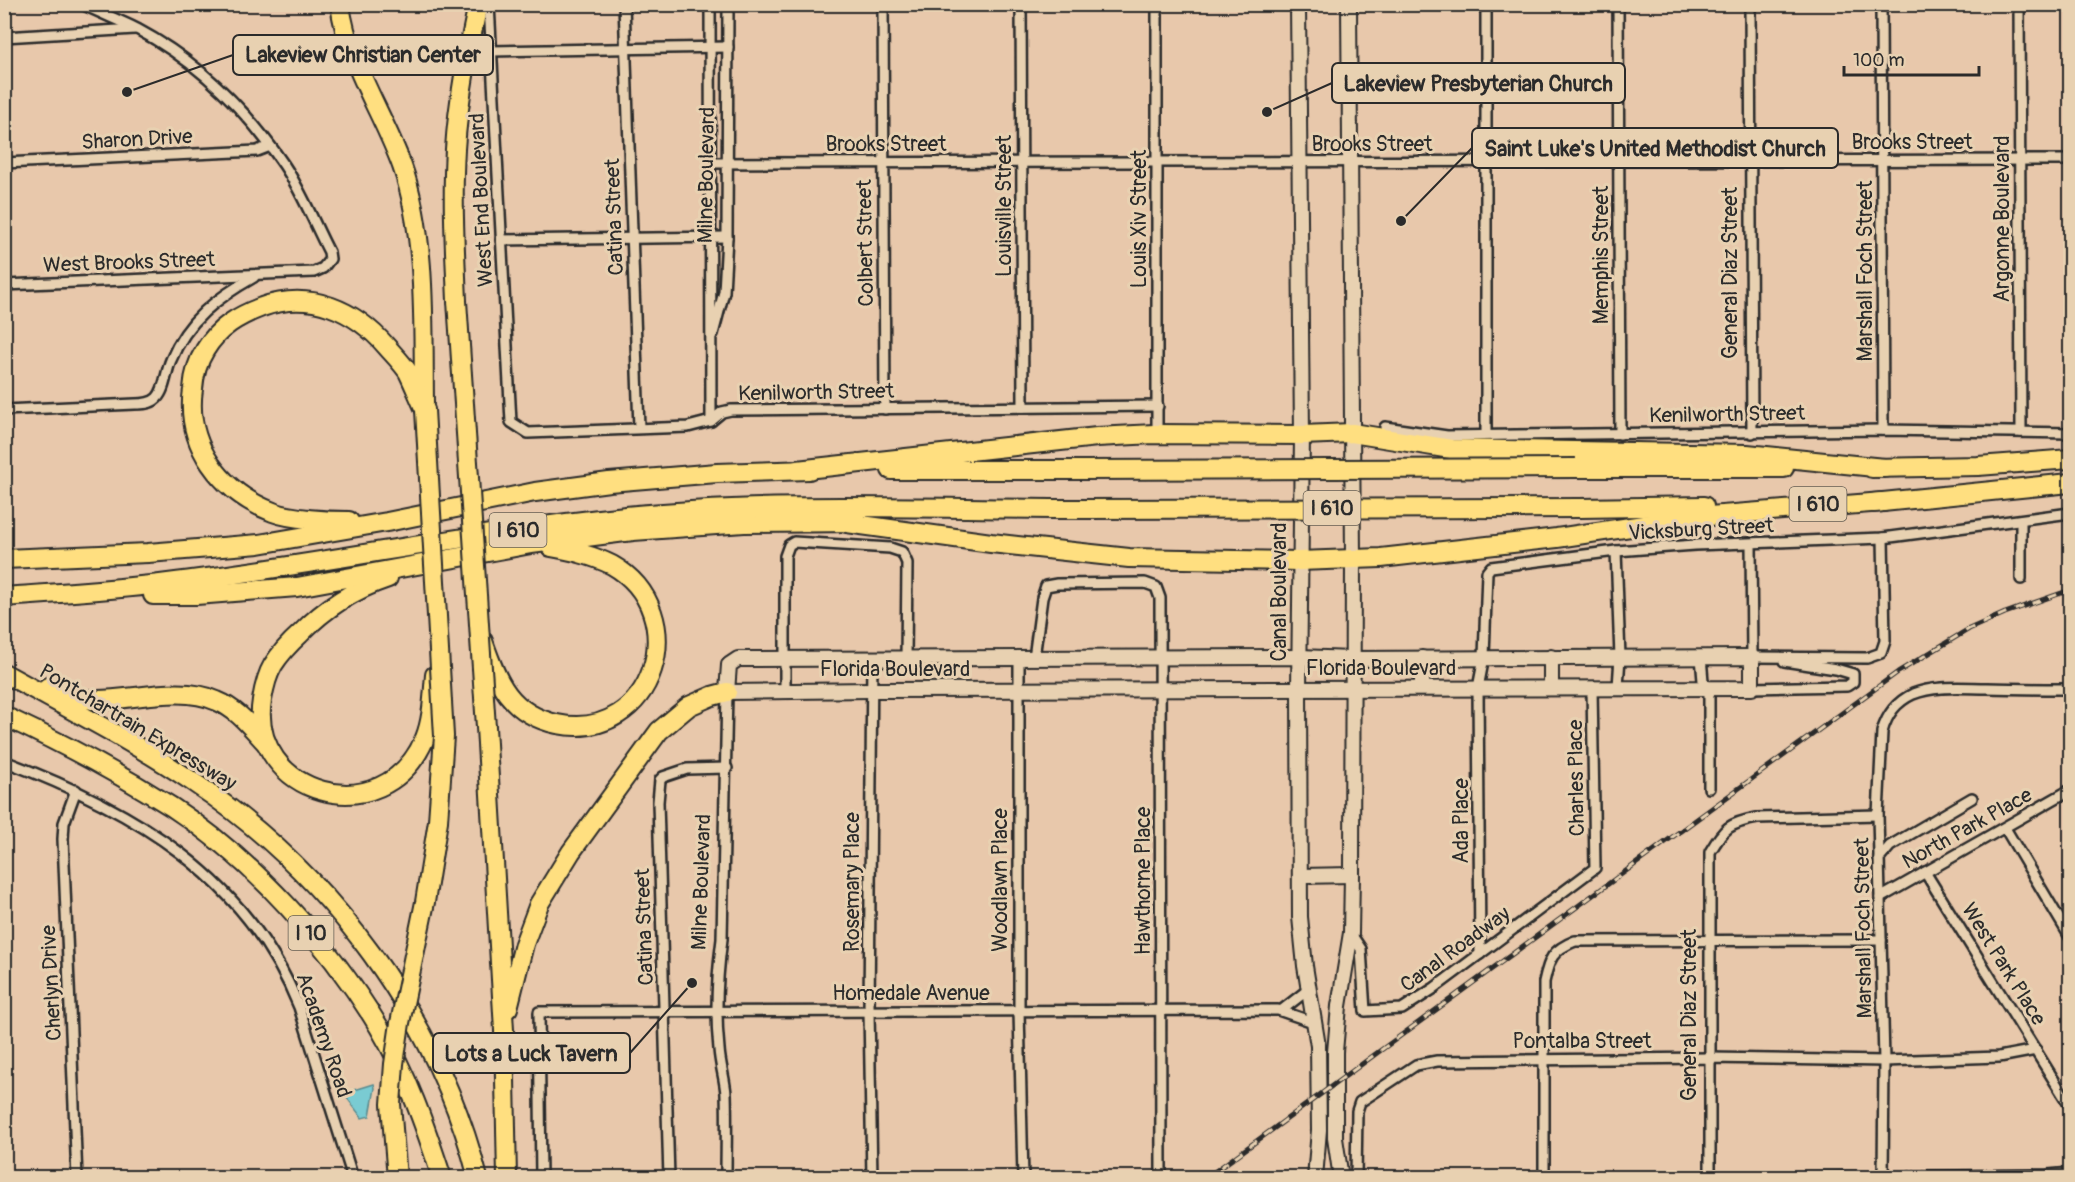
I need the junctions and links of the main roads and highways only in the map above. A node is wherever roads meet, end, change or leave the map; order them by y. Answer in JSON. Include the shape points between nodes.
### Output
{"nodes":[{"id":1,"x":340,"y":4,"type":"edge"},
{"id":2,"x":478,"y":4,"type":"edge"},
{"id":3,"x":1298,"y":4,"type":"edge"},
{"id":4,"x":1349,"y":4,"type":"edge"},
{"id":5,"x":425,"y":410,"type":"junction"},
{"id":6,"x":1352,"y":433,"type":"junction"},
{"id":7,"x":1302,"y":435,"type":"junction"},
{"id":8,"x":2062,"y":460,"type":"edge"},
{"id":9,"x":1884,"y":468,"type":"junction"},
{"id":10,"x":797,"y":470,"type":"junction"},
{"id":11,"x":2062,"y":484,"type":"edge"},
{"id":12,"x":1883,"y":502,"type":"junction"},
{"id":13,"x":1035,"y":509,"type":"junction"},
{"id":14,"x":387,"y":522,"type":"junction"},
{"id":15,"x":847,"y":523,"type":"junction"},
{"id":16,"x":531,"y":544,"type":"junction"},
{"id":17,"x":1353,"y":559,"type":"junction"},
{"id":18,"x":4,"y":560,"type":"edge"},
{"id":19,"x":1299,"y":561,"type":"junction"},
{"id":20,"x":426,"y":564,"type":"junction"},
{"id":21,"x":4,"y":597,"type":"edge"},
{"id":22,"x":481,"y":635,"type":"junction"},
{"id":23,"x":438,"y":649,"type":"junction"},
{"id":24,"x":1300,"y":657,"type":"junction"},
{"id":25,"x":1551,"y":657,"type":"junction"},
{"id":26,"x":1422,"y":658,"type":"junction"},
{"id":27,"x":1351,"y":659,"type":"junction"},
{"id":28,"x":733,"y":661,"type":"joint"},
{"id":29,"x":4,"y":671,"type":"edge"},
{"id":30,"x":1352,"y":688,"type":"junction"},
{"id":31,"x":1422,"y":688,"type":"junction"},
{"id":32,"x":1551,"y":688,"type":"junction"},
{"id":33,"x":1299,"y":690,"type":"junction"},
{"id":34,"x":727,"y":692,"type":"junction"},
{"id":35,"x":4,"y":716,"type":"edge"},
{"id":36,"x":267,"y":744,"type":"junction"},
{"id":37,"x":1352,"y":875,"type":"junction"},
{"id":38,"x":1300,"y":876,"type":"junction"},
{"id":39,"x":504,"y":1030,"type":"junction"},
{"id":40,"x":1341,"y":1177,"type":"edge"},
{"id":41,"x":397,"y":1178,"type":"edge"},
{"id":42,"x":442,"y":1178,"type":"edge"},
{"id":43,"x":478,"y":1178,"type":"edge"},
{"id":44,"x":507,"y":1178,"type":"edge"},
{"id":45,"x":1315,"y":1178,"type":"edge"}],
"edges":[{"from":1,"to":5,"type":"highway","via":[[352,52],[402,166],[411,196],[421,266]]},
{"from":2,"to":22,"type":"highway","bridge":true,"via":[[460,103],[453,219]]},
{"from":3,"to":7,"type":"main road","name":"Canal Boulevard"},
{"from":4,"to":6,"type":"main road"},
{"from":5,"to":14,"type":"highway","via":[[407,372],[374,333],[349,314],[322,302],[287,301],[243,314],[224,326],[198,363],[191,413],[197,438],[212,468],[237,493],[275,513]]},
{"from":5,"to":23,"type":"highway","bridge":true},
{"from":6,"to":7,"type":"highway"},
{"from":6,"to":9,"type":"highway","via":[[1451,449],[1747,454]]},
{"from":6,"to":17,"type":"main road"},
{"from":7,"to":10,"type":"highway","via":[[1097,437]]},
{"from":7,"to":19,"type":"main road","name":"Canal Boulevard"},
{"from":8,"to":9,"type":"highway","number":"I 610"},
{"from":9,"to":10,"type":"highway","number":"I 610","bridge":true},
{"from":10,"to":14,"type":"highway","number":"I 610","via":[[609,482],[536,492]]},
{"from":11,"to":12,"type":"highway","number":"I 610"},
{"from":12,"to":13,"type":"highway","number":"I 610","bridge":true,"via":[[1580,508]]},
{"from":12,"to":17,"type":"highway","via":[[1697,517],[1547,539]]},
{"from":13,"to":15,"type":"highway"},
{"from":13,"to":21,"type":"highway","number":"I 610","via":[[861,507],[676,512],[535,528],[169,583]]},
{"from":14,"to":18,"type":"highway","number":"I 610","via":[[259,544]]},
{"from":15,"to":16,"type":"highway","via":[[687,526]]},
{"from":15,"to":19,"type":"highway","via":[[1129,558]]},
{"from":16,"to":20,"type":"highway"},
{"from":16,"to":22,"type":"highway","via":[[580,552],[614,566],[634,584],[646,600],[657,629],[655,663],[649,680],[615,717],[583,726],[545,722],[511,700],[495,676]]},
{"from":17,"to":19,"type":"highway"},
{"from":17,"to":27,"type":"main road"},
{"from":19,"to":24,"type":"main road","name":"Canal Boulevard"},
{"from":20,"to":21,"type":"highway","via":[[297,587],[196,595]]},
{"from":20,"to":36,"type":"highway","via":[[374,582],[336,604],[290,643],[272,666],[264,688],[260,711]]},
{"from":22,"to":39,"type":"highway","bridge":true},
{"from":23,"to":36,"type":"highway","bridge":true,"via":[[425,737],[411,762],[383,787],[352,795],[324,792],[296,778],[280,764]]},
{"from":23,"to":41,"type":"highway","bridge":true,"via":[[444,736],[438,821],[394,1064],[392,1104]]},
{"from":24,"to":27,"type":"main road","name":"Florida Boulevard"},
{"from":24,"to":28,"type":"main road","name":"Florida Boulevard"},
{"from":24,"to":33,"type":"main road","name":"Canal Boulevard"},
{"from":25,"to":26,"type":"main road","name":"Florida Boulevard"},
{"from":25,"to":32,"type":"main road"},
{"from":25,"to":32,"type":"main road","name":"Florida Boulevard","via":[[1752,657],[1752,688]]},
{"from":26,"to":27,"type":"main road","name":"Florida Boulevard"},
{"from":26,"to":31,"type":"main road"},
{"from":27,"to":30,"type":"main road"},
{"from":28,"to":34,"type":"main road","name":"Milne Boulevard","via":[[729,665]]},
{"from":29,"to":36,"type":"highway","via":[[67,695],[95,700],[200,695],[236,712]]},
{"from":29,"to":43,"type":"highway","name":"Pontchartrain Expressway","number":"I 10","via":[[192,781],[277,848],[323,894],[386,975],[418,1028],[447,1085]]},
{"from":30,"to":31,"type":"main road","name":"Florida Boulevard"},
{"from":30,"to":33,"type":"main road","name":"Florida Boulevard"},
{"from":30,"to":37,"type":"main road"},
{"from":31,"to":32,"type":"main road","name":"Florida Boulevard"},
{"from":33,"to":34,"type":"main road","name":"Florida Boulevard"},
{"from":33,"to":38,"type":"main road","name":"Canal Boulevard"},
{"from":34,"to":39,"type":"highway","via":[[689,706],[659,731],[565,862],[539,904],[524,944]]},
{"from":35,"to":42,"type":"highway","number":"I 10","via":[[83,755],[173,808],[221,844],[290,909],[330,956],[380,1028],[423,1120]]},
{"from":37,"to":38,"type":"main road"},
{"from":37,"to":40,"type":"main road","via":[[1350,933],[1335,1052],[1335,1138]]},
{"from":38,"to":45,"type":"main road","name":"Canal Boulevard","via":[[1300,917],[1318,1046]]},
{"from":39,"to":44,"type":"highway"}]}
